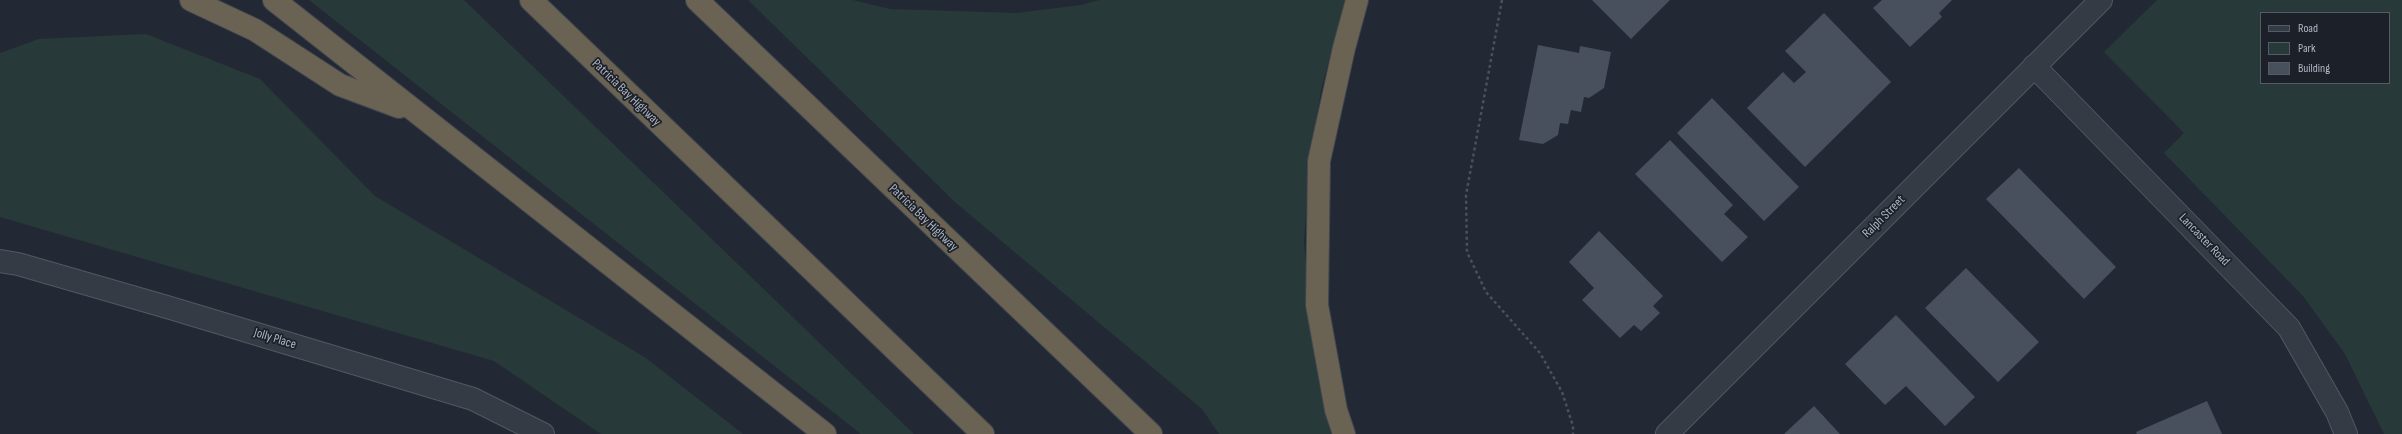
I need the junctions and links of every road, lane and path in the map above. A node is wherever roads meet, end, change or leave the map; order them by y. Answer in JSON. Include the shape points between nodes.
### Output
{"nodes":[{"id":1,"x":191,"y":0,"type":"edge"},
{"id":2,"x":274,"y":0,"type":"edge"},
{"id":3,"x":531,"y":0,"type":"edge"},
{"id":4,"x":697,"y":0,"type":"edge"},
{"id":5,"x":1357,"y":0,"type":"edge"},
{"id":6,"x":1502,"y":0,"type":"edge"},
{"id":7,"x":2101,"y":0,"type":"edge"},
{"id":8,"x":2034,"y":66,"type":"junction"},
{"id":9,"x":419,"y":115,"type":"junction"},
{"id":10,"x":0,"y":261,"type":"edge"},
{"id":11,"x":543,"y":434,"type":"edge"},
{"id":12,"x":825,"y":434,"type":"edge"},
{"id":13,"x":983,"y":434,"type":"edge"},
{"id":14,"x":1151,"y":434,"type":"edge"},
{"id":15,"x":1344,"y":434,"type":"edge"},
{"id":16,"x":1573,"y":434,"type":"edge"},
{"id":17,"x":1667,"y":434,"type":"edge"},
{"id":18,"x":2346,"y":434,"type":"edge"}],
"edges":[{"from":1,"to":9,"type":"highway","via":[[255,30],[340,85]]},
{"from":2,"to":9,"type":"highway"},
{"from":3,"to":13,"type":"highway","name":"Patricia Bay Highway"},
{"from":4,"to":14,"type":"highway","name":"Patricia Bay Highway"},
{"from":5,"to":15,"type":"highway","via":[[1319,161],[1317,305],[1336,410]]},
{"from":6,"to":16,"type":"path","via":[[1466,195],[1468,252],[1486,292],[1540,353],[1562,392],[1573,426]]},
{"from":7,"to":8,"type":"street","name":"Ralph Street"},
{"from":8,"to":17,"type":"street","name":"Ralph Street"},
{"from":8,"to":18,"type":"street","name":"Lancaster Road","via":[[2289,328],[2337,412]]},
{"from":9,"to":12,"type":"highway"},
{"from":10,"to":11,"type":"street","name":"Jolly Place","via":[[167,307],[473,399]]}]}
